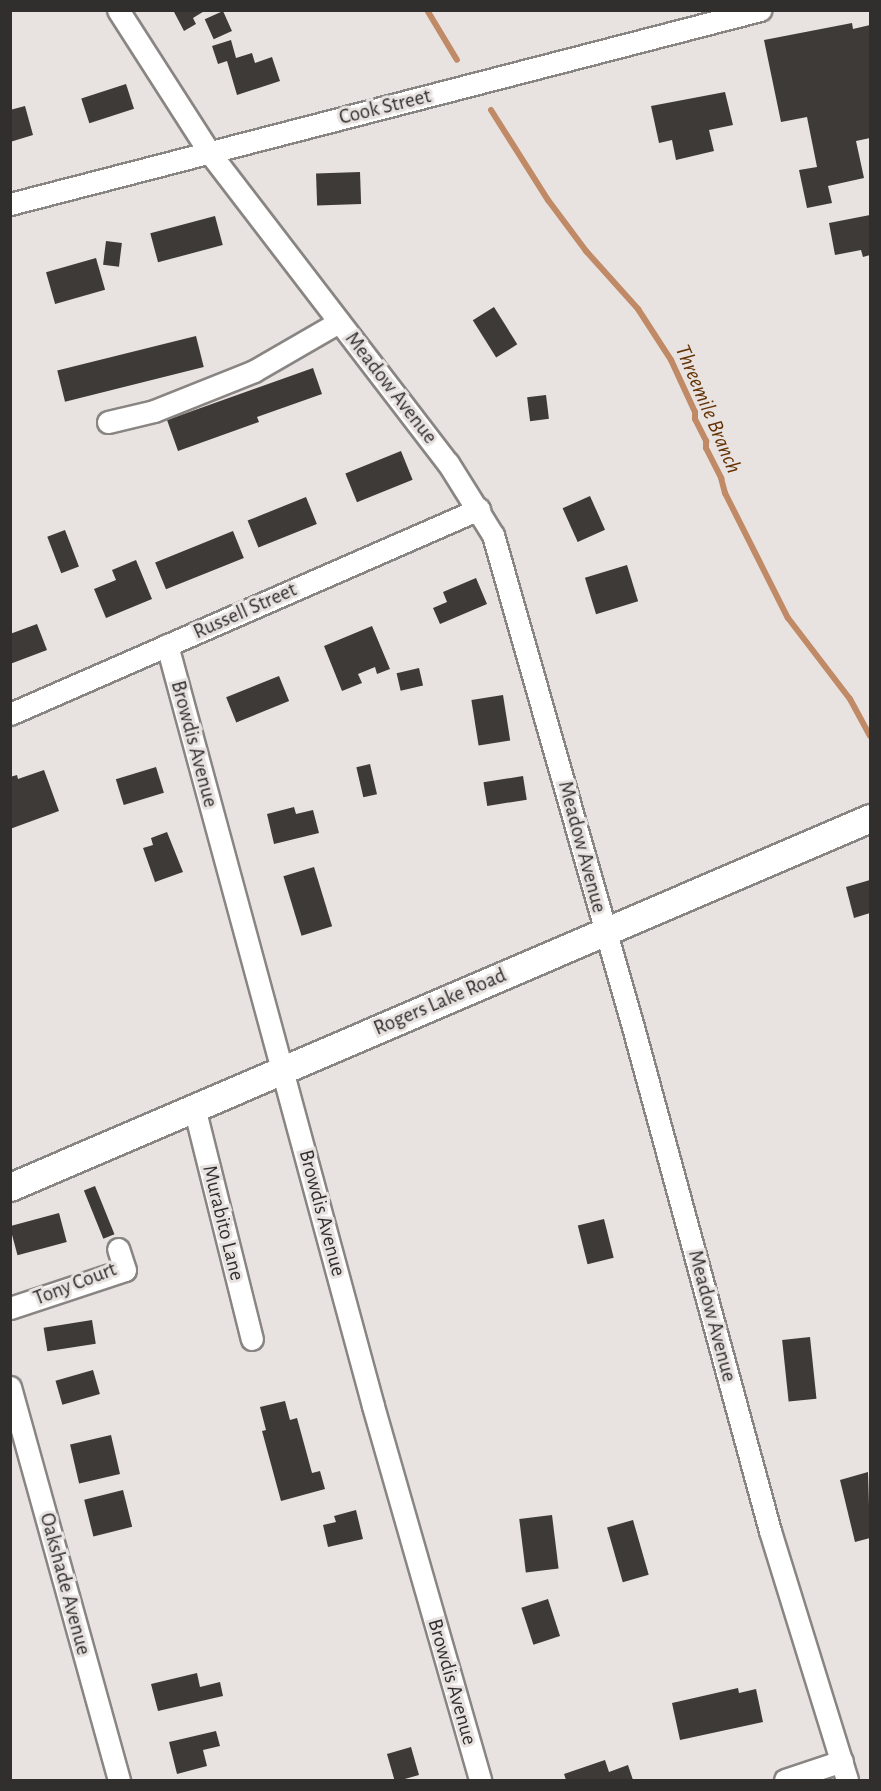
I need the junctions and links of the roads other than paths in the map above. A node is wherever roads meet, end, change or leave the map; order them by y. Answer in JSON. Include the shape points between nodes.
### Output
{"nodes":[{"id":1,"x":118,"y":10,"type":"edge"},
{"id":2,"x":748,"y":12,"type":"edge"},
{"id":3,"x":209,"y":152,"type":"junction"},
{"id":4,"x":10,"y":204,"type":"edge"},
{"id":5,"x":339,"y":322,"type":"junction"},
{"id":6,"x":108,"y":422,"type":"dead end"},
{"id":7,"x":479,"y":509,"type":"junction"},
{"id":8,"x":167,"y":645,"type":"junction"},
{"id":9,"x":10,"y":714,"type":"edge"},
{"id":10,"x":870,"y":818,"type":"edge"},
{"id":11,"x":605,"y":932,"type":"junction"},
{"id":12,"x":284,"y":1069,"type":"junction"},
{"id":13,"x":194,"y":1107,"type":"junction"},
{"id":14,"x":10,"y":1187,"type":"edge"},
{"id":15,"x":118,"y":1249,"type":"dead end"},
{"id":16,"x":10,"y":1308,"type":"edge"},
{"id":17,"x":252,"y":1339,"type":"dead end"},
{"id":18,"x":10,"y":1388,"type":"edge"},
{"id":19,"x":844,"y":1771,"type":"edge"},
{"id":20,"x":120,"y":1780,"type":"edge"},
{"id":21,"x":480,"y":1780,"type":"edge"},
{"id":22,"x":785,"y":1780,"type":"edge"}],
"edges":[{"from":1,"to":3,"type":"street","name":"Meadow Avenue"},
{"from":2,"to":3,"type":"street","name":"Cook Street"},
{"from":3,"to":4,"type":"street","name":"Cook Street"},
{"from":3,"to":5,"type":"street","name":"Meadow Avenue"},
{"from":5,"to":6,"type":"street","via":[[254,371],[154,411]]},
{"from":5,"to":7,"type":"street","name":"Meadow Avenue"},
{"from":7,"to":8,"type":"street","name":"Russell Street"},
{"from":7,"to":11,"type":"street","name":"Meadow Avenue","via":[[494,535]]},
{"from":8,"to":9,"type":"street","name":"Russell Street"},
{"from":8,"to":12,"type":"street","name":"Browdis Avenue"},
{"from":10,"to":11,"type":"main road","name":"Rogers Lake Road"},
{"from":11,"to":12,"type":"main road","name":"Rogers Lake Road"},
{"from":11,"to":19,"type":"street","name":"Meadow Avenue","via":[[770,1531]]},
{"from":12,"to":13,"type":"main road","name":"Rogers Lake Road"},
{"from":12,"to":21,"type":"street","name":"Browdis Avenue","via":[[376,1418]]},
{"from":13,"to":14,"type":"main road","name":"Rogers Lake Road"},
{"from":13,"to":17,"type":"street","name":"Murabito Lane"},
{"from":15,"to":16,"type":"street","name":"Tony Court","via":[[125,1270]]},
{"from":18,"to":20,"type":"street","name":"Oakshade Avenue"},
{"from":19,"to":22,"type":"street"}]}
